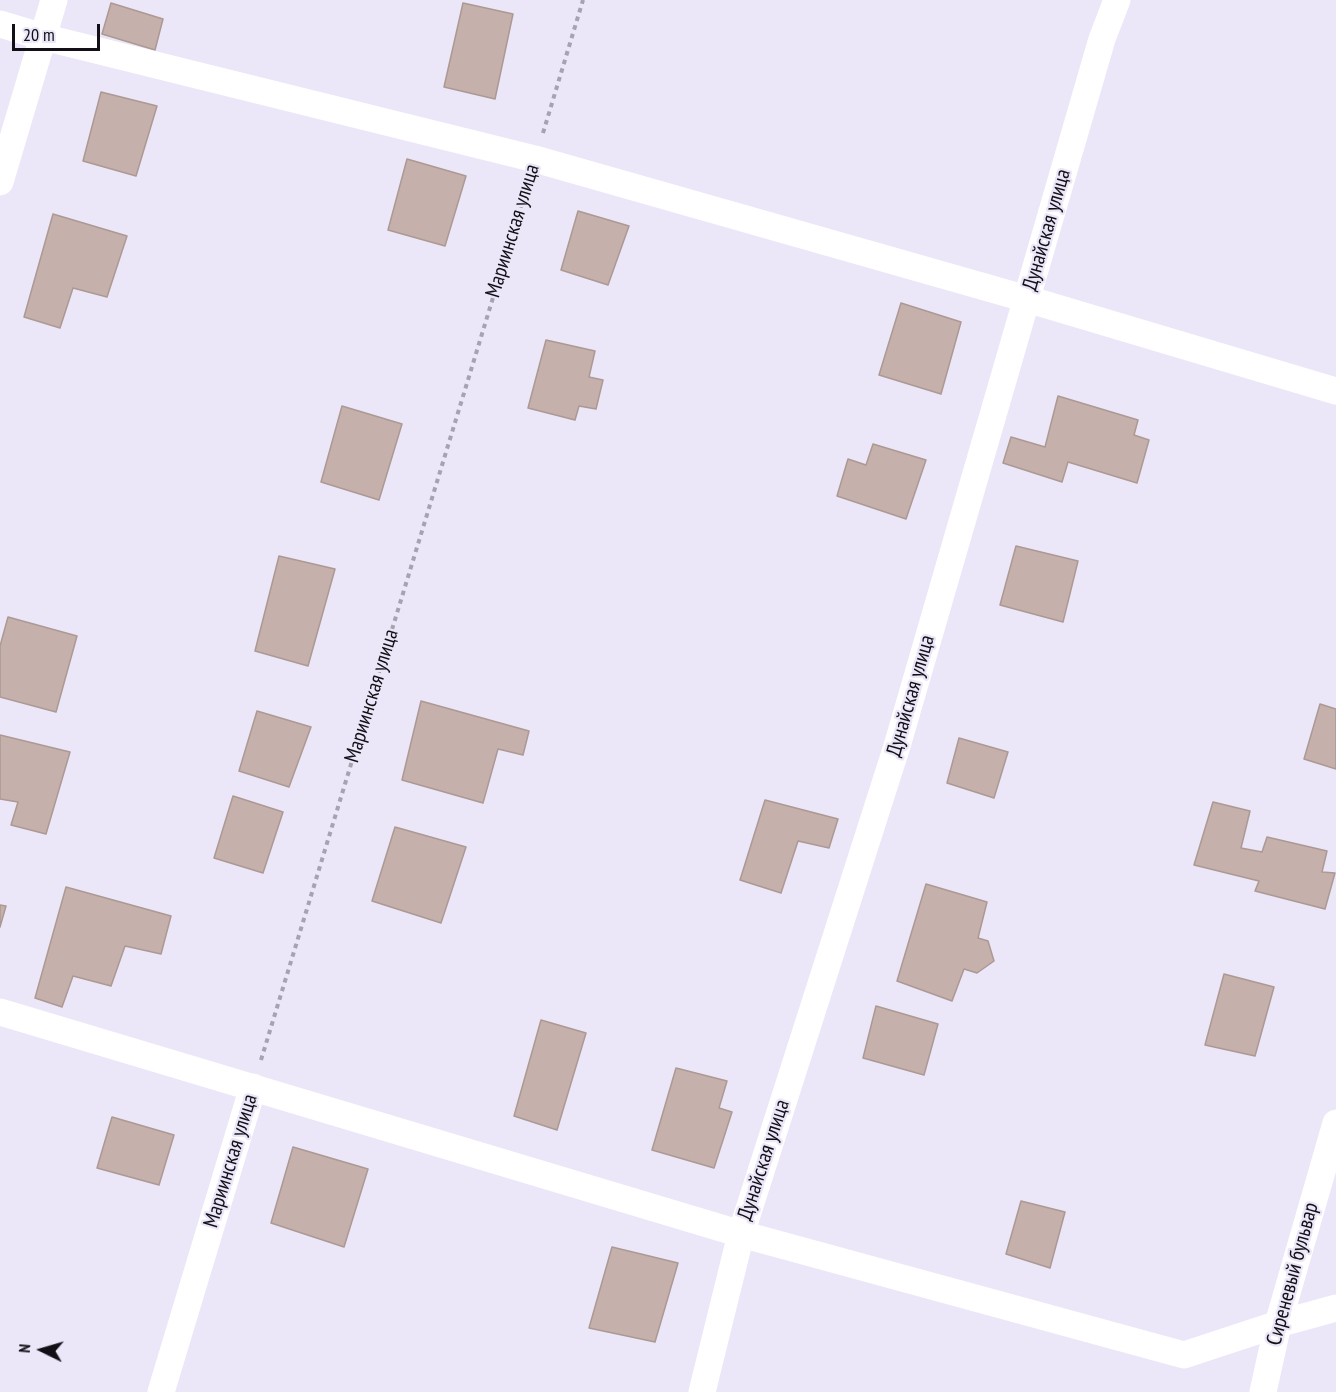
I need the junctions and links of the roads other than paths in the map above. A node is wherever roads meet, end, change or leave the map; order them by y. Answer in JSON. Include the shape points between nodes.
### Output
{"nodes":[{"id":1,"x":54,"y":0,"type":"edge"},
{"id":2,"x":1117,"y":0,"type":"edge"},
{"id":3,"x":0,"y":24,"type":"edge"},
{"id":4,"x":43,"y":37,"type":"junction"},
{"id":5,"x":0,"y":182,"type":"edge"},
{"id":6,"x":1027,"y":299,"type":"junction"},
{"id":7,"x":1336,"y":391,"type":"edge"},
{"id":8,"x":0,"y":1012,"type":"edge"},
{"id":9,"x":253,"y":1087,"type":"junction"},
{"id":10,"x":1336,"y":1123,"type":"edge"},
{"id":11,"x":741,"y":1234,"type":"junction"},
{"id":12,"x":1336,"y":1308,"type":"edge"},
{"id":13,"x":1278,"y":1324,"type":"junction"},
{"id":14,"x":161,"y":1392,"type":"edge"},
{"id":15,"x":702,"y":1392,"type":"edge"},
{"id":16,"x":1263,"y":1392,"type":"edge"}],
"edges":[{"from":1,"to":4,"type":"street"},
{"from":2,"to":6,"type":"street","name":"Дунайская улица","via":[[1101,39]]},
{"from":3,"to":4,"type":"street"},
{"from":4,"to":5,"type":"street"},
{"from":4,"to":6,"type":"street","via":[[535,159]]},
{"from":6,"to":7,"type":"street"},
{"from":6,"to":11,"type":"street","name":"Дунайская улица","via":[[897,746]]},
{"from":8,"to":9,"type":"street"},
{"from":9,"to":11,"type":"street"},
{"from":9,"to":14,"type":"street","name":"Мариинская улица"},
{"from":10,"to":13,"type":"street","name":"Сиреневый бульвар"},
{"from":11,"to":13,"type":"street","via":[[1184,1355]]},
{"from":11,"to":15,"type":"street","name":"Дунайская улица"},
{"from":12,"to":13,"type":"street"},
{"from":13,"to":16,"type":"street","name":"Сиреневый бульвар"}]}
